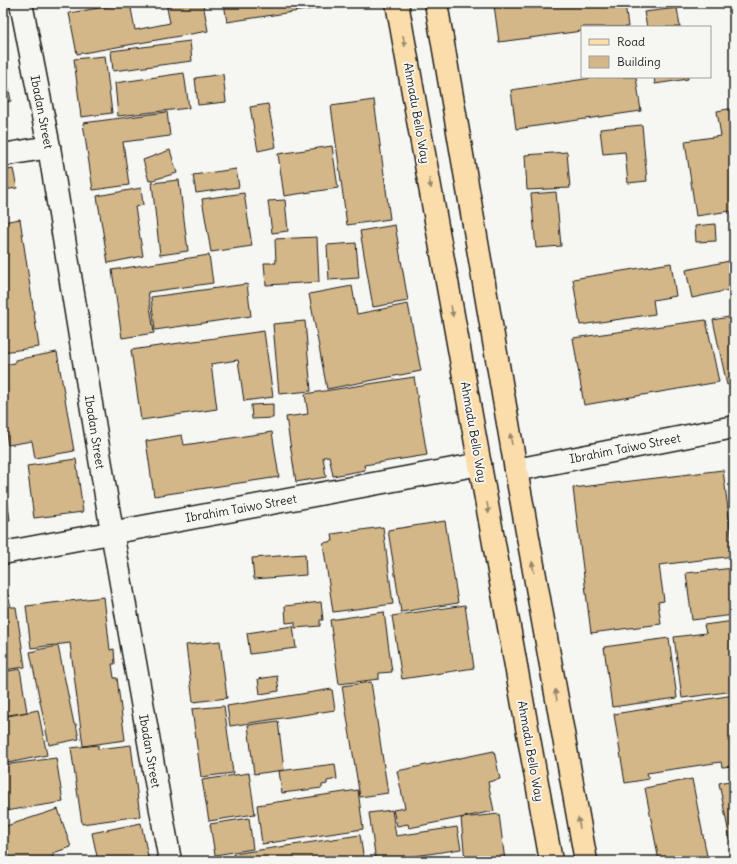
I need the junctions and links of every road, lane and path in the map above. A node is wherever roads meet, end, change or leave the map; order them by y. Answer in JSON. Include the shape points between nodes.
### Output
{"nodes":[{"id":1,"x":21,"y":3,"type":"edge"},
{"id":2,"x":398,"y":3,"type":"edge"},
{"id":3,"x":436,"y":3,"type":"edge"},
{"id":4,"x":49,"y":147,"type":"junction"},
{"id":5,"x":3,"y":155,"type":"edge"},
{"id":6,"x":734,"y":427,"type":"edge"},
{"id":7,"x":480,"y":464,"type":"junction"},
{"id":8,"x":516,"y":470,"type":"junction"},
{"id":9,"x":112,"y":532,"type":"junction"},
{"id":10,"x":3,"y":553,"type":"edge"},
{"id":11,"x":170,"y":861,"type":"edge"},
{"id":12,"x":551,"y":861,"type":"edge"},
{"id":13,"x":586,"y":861,"type":"edge"}],
"edges":[{"from":1,"to":4,"type":"street","name":"Ibadan Street"},
{"from":2,"to":7,"type":"main road","name":"Ahmadu Bello Way","one_way":true},
{"from":8,"to":3,"type":"main road","one_way":true},
{"from":4,"to":5,"type":"street"},
{"from":4,"to":9,"type":"street","name":"Ibadan Street"},
{"from":6,"to":8,"type":"street","name":"Ibrahim Taiwo Street"},
{"from":7,"to":9,"type":"street","name":"Ibrahim Taiwo Street"},
{"from":7,"to":12,"type":"main road","name":"Ahmadu Bello Way","one_way":true},
{"from":13,"to":8,"type":"main road","one_way":true},
{"from":9,"to":10,"type":"street","name":"Ibrahim Taiwo Street"},
{"from":9,"to":11,"type":"street","name":"Ibadan Street"}]}
